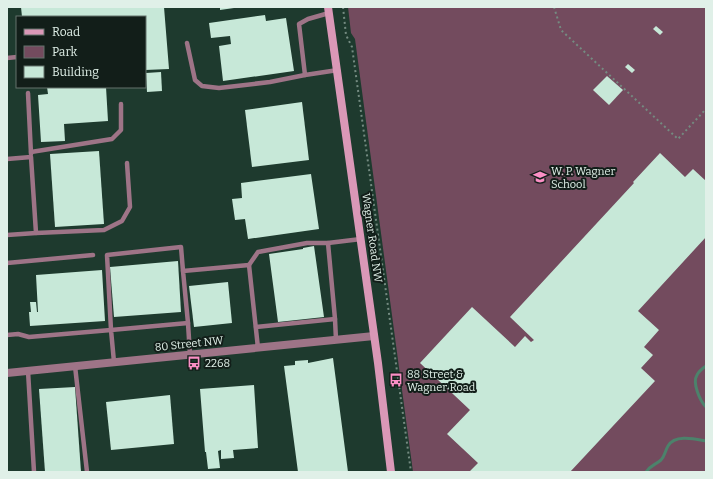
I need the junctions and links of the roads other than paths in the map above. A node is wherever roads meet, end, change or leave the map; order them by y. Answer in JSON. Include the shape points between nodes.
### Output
{"nodes":[{"id":1,"x":328,"y":10,"type":"edge"},
{"id":2,"x":187,"y":43,"type":"dead end"},
{"id":3,"x":338,"y":70,"type":"junction"},
{"id":4,"x":305,"y":75,"type":"junction"},
{"id":5,"x":28,"y":93,"type":"dead end"},
{"id":6,"x":121,"y":104,"type":"dead end"},
{"id":7,"x":30,"y":152,"type":"junction"},
{"id":8,"x":31,"y":158,"type":"junction"},
{"id":9,"x":7,"y":159,"type":"edge"},
{"id":10,"x":128,"y":163,"type":"dead end"},
{"id":11,"x":36,"y":233,"type":"junction"},
{"id":12,"x":7,"y":235,"type":"edge"},
{"id":13,"x":361,"y":239,"type":"junction"},
{"id":14,"x":328,"y":243,"type":"junction"},
{"id":15,"x":93,"y":255,"type":"dead end"},
{"id":16,"x":7,"y":263,"type":"edge"},
{"id":17,"x":249,"y":265,"type":"junction"},
{"id":18,"x":183,"y":271,"type":"junction"},
{"id":19,"x":335,"y":319,"type":"junction"},
{"id":20,"x":188,"y":323,"type":"junction"},
{"id":21,"x":256,"y":327,"type":"junction"},
{"id":22,"x":112,"y":330,"type":"junction"},
{"id":23,"x":7,"y":335,"type":"edge"},
{"id":24,"x":374,"y":336,"type":"junction"},
{"id":25,"x":336,"y":340,"type":"junction"},
{"id":26,"x":258,"y":348,"type":"junction"},
{"id":27,"x":190,"y":355,"type":"junction"},
{"id":28,"x":114,"y":362,"type":"junction"},
{"id":29,"x":75,"y":366,"type":"junction"},
{"id":30,"x":28,"y":371,"type":"junction"},
{"id":31,"x":7,"y":373,"type":"edge"},
{"id":32,"x":34,"y":472,"type":"edge"},
{"id":33,"x":87,"y":472,"type":"edge"},
{"id":34,"x":391,"y":472,"type":"edge"}],
"edges":[{"from":1,"to":3,"type":"street","name":"Wagner Road NW"},
{"from":1,"to":4,"type":"lane","via":[[299,24]]},
{"from":2,"to":4,"type":"lane","via":[[195,80],[202,86],[220,88]]},
{"from":3,"to":4,"type":"lane"},
{"from":3,"to":13,"type":"street","name":"Wagner Road NW"},
{"from":5,"to":7,"type":"lane"},
{"from":6,"to":7,"type":"lane","via":[[121,130],[112,139]]},
{"from":7,"to":8,"type":"lane"},
{"from":8,"to":9,"type":"lane"},
{"from":8,"to":11,"type":"lane"},
{"from":10,"to":11,"type":"lane","via":[[130,207],[122,221],[104,230]]},
{"from":11,"to":12,"type":"lane"},
{"from":13,"to":14,"type":"lane"},
{"from":13,"to":24,"type":"street","name":"Wagner Road NW"},
{"from":14,"to":17,"type":"lane","via":[[307,243],[258,252]]},
{"from":14,"to":19,"type":"lane"},
{"from":15,"to":16,"type":"lane"},
{"from":17,"to":18,"type":"lane"},
{"from":17,"to":21,"type":"lane"},
{"from":18,"to":20,"type":"lane"},
{"from":18,"to":22,"type":"lane","via":[[181,247],[107,255]]},
{"from":19,"to":21,"type":"lane"},
{"from":19,"to":25,"type":"lane"},
{"from":20,"to":22,"type":"lane"},
{"from":20,"to":27,"type":"lane"},
{"from":21,"to":26,"type":"lane"},
{"from":22,"to":23,"type":"lane","via":[[29,338],[18,334]]},
{"from":22,"to":28,"type":"lane"},
{"from":24,"to":25,"type":"street","name":"80 Street NW"},
{"from":24,"to":34,"type":"street","name":"Wagner Road NW"},
{"from":25,"to":26,"type":"street","name":"80 Street NW"},
{"from":26,"to":27,"type":"street","name":"80 Street NW"},
{"from":27,"to":28,"type":"street","name":"80 Street NW"},
{"from":28,"to":29,"type":"street","name":"80 Street NW"},
{"from":29,"to":30,"type":"street","name":"80 Street NW"},
{"from":29,"to":33,"type":"lane"},
{"from":30,"to":31,"type":"street","name":"80 Street NW"},
{"from":30,"to":32,"type":"lane"}]}
